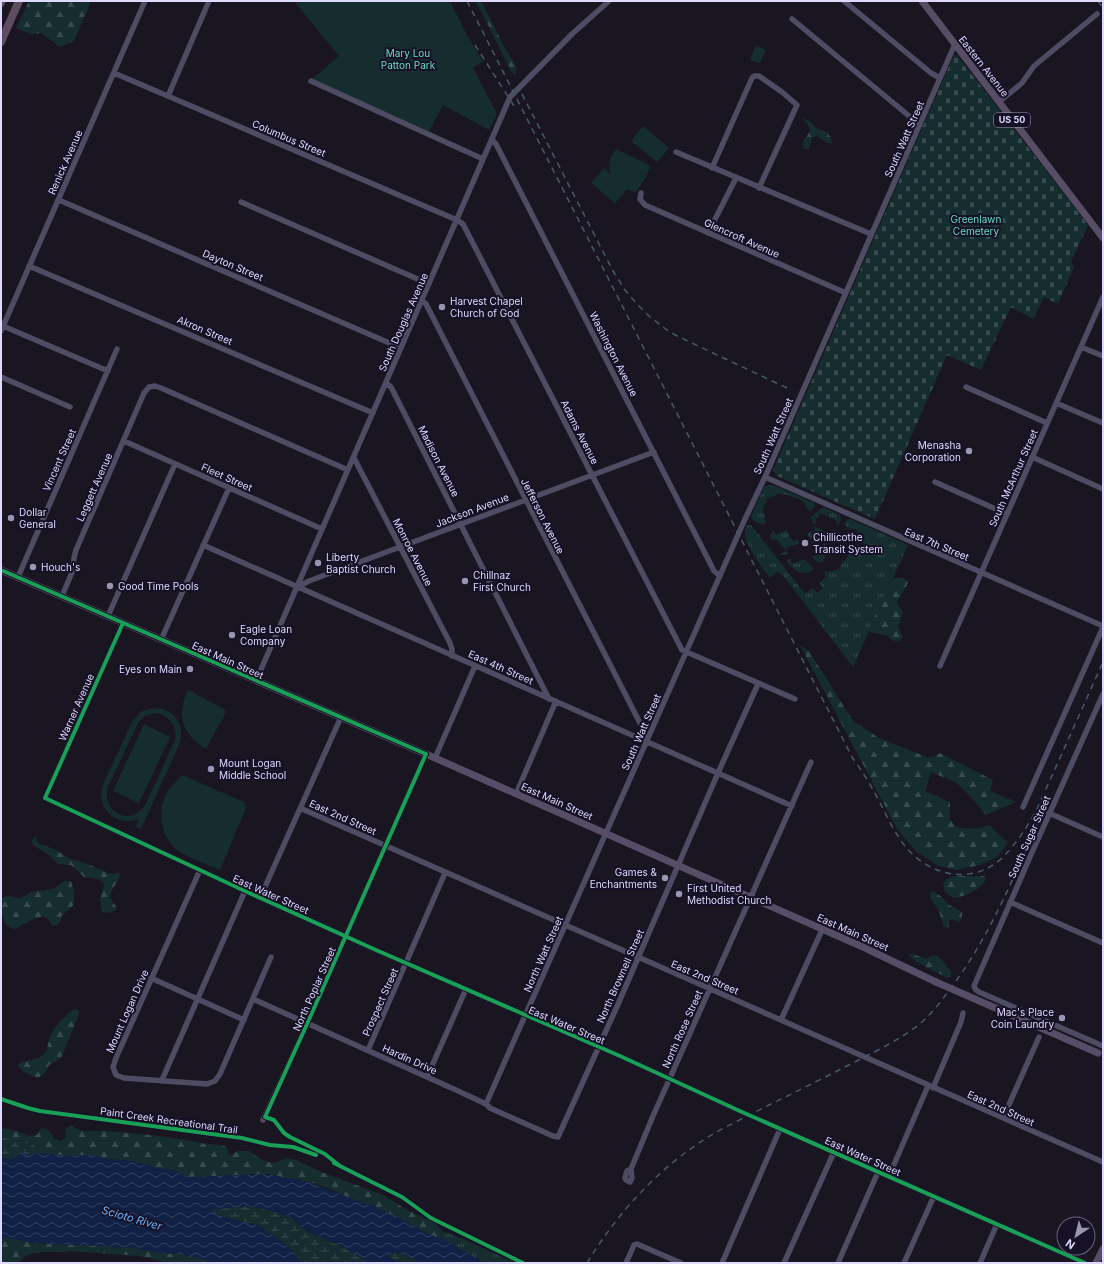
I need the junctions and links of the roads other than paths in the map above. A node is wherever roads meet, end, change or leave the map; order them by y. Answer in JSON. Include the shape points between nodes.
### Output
{"nodes":[{"id":1,"x":19,"y":1,"type":"edge"},
{"id":2,"x":146,"y":1,"type":"edge"},
{"id":3,"x":209,"y":1,"type":"edge"},
{"id":4,"x":609,"y":1,"type":"edge"},
{"id":5,"x":844,"y":1,"type":"edge"},
{"id":6,"x":922,"y":1,"type":"edge"},
{"id":7,"x":1097,"y":14,"type":"dead end"},
{"id":8,"x":792,"y":19,"type":"dead end"},
{"id":9,"x":1,"y":42,"type":"edge"},
{"id":10,"x":954,"y":44,"type":"junction"},
{"id":11,"x":114,"y":73,"type":"junction"},
{"id":12,"x":940,"y":78,"type":"junction"},
{"id":13,"x":311,"y":81,"type":"dead end"},
{"id":14,"x":168,"y":96,"type":"junction"},
{"id":15,"x":999,"y":102,"type":"junction"},
{"id":16,"x":920,"y":125,"type":"junction"},
{"id":17,"x":492,"y":140,"type":"junction"},
{"id":18,"x":676,"y":152,"type":"dead end"},
{"id":19,"x":484,"y":159,"type":"junction"},
{"id":20,"x":712,"y":168,"type":"junction"},
{"id":21,"x":736,"y":178,"type":"junction"},
{"id":22,"x":759,"y":188,"type":"junction"},
{"id":23,"x":641,"y":193,"type":"dead end"},
{"id":24,"x":59,"y":200,"type":"junction"},
{"id":25,"x":241,"y":202,"type":"dead end"},
{"id":26,"x":457,"y":220,"type":"junction"},
{"id":27,"x":708,"y":233,"type":"junction"},
{"id":28,"x":872,"y":234,"type":"junction"},
{"id":29,"x":1103,"y":238,"type":"edge"},
{"id":30,"x":29,"y":266,"type":"junction"},
{"id":31,"x":429,"y":284,"type":"junction"},
{"id":32,"x":846,"y":293,"type":"junction"},
{"id":33,"x":1103,"y":297,"type":"edge"},
{"id":34,"x":422,"y":300,"type":"junction"},
{"id":35,"x":2,"y":328,"type":"edge"},
{"id":36,"x":1081,"y":347,"type":"junction"},
{"id":37,"x":401,"y":348,"type":"junction"},
{"id":38,"x":117,"y":349,"type":"dead end"},
{"id":39,"x":1103,"y":356,"type":"edge"},
{"id":40,"x":108,"y":371,"type":"junction"},
{"id":41,"x":1,"y":377,"type":"edge"},
{"id":42,"x":386,"y":384,"type":"junction"},
{"id":43,"x":966,"y":387,"type":"dead end"},
{"id":44,"x":1056,"y":402,"type":"junction"},
{"id":45,"x":70,"y":407,"type":"dead end"},
{"id":46,"x":372,"y":413,"type":"junction"},
{"id":47,"x":1047,"y":423,"type":"junction"},
{"id":48,"x":1103,"y":423,"type":"edge"},
{"id":49,"x":124,"y":441,"type":"junction"},
{"id":50,"x":654,"y":452,"type":"junction"},
{"id":51,"x":1032,"y":457,"type":"junction"},
{"id":52,"x":354,"y":458,"type":"junction"},
{"id":53,"x":175,"y":464,"type":"junction"},
{"id":54,"x":348,"y":470,"type":"junction"},
{"id":55,"x":592,"y":474,"type":"junction"},
{"id":56,"x":765,"y":477,"type":"junction"},
{"id":57,"x":935,"y":482,"type":"dead end"},
{"id":58,"x":228,"y":488,"type":"junction"},
{"id":59,"x":1103,"y":489,"type":"edge"},
{"id":60,"x":525,"y":500,"type":"junction"},
{"id":61,"x":1007,"y":514,"type":"junction"},
{"id":62,"x":460,"y":524,"type":"junction"},
{"id":63,"x":322,"y":529,"type":"junction"},
{"id":64,"x":203,"y":545,"type":"junction"},
{"id":65,"x":400,"y":546,"type":"junction"},
{"id":66,"x":1,"y":570,"type":"edge"},
{"id":67,"x":982,"y":573,"type":"junction"},
{"id":68,"x":720,"y":576,"type":"junction"},
{"id":69,"x":18,"y":577,"type":"junction"},
{"id":70,"x":297,"y":587,"type":"junction"},
{"id":71,"x":62,"y":596,"type":"junction"},
{"id":72,"x":108,"y":616,"type":"junction"},
{"id":73,"x":123,"y":623,"type":"junction"},
{"id":74,"x":1103,"y":627,"type":"edge"},
{"id":75,"x":161,"y":640,"type":"junction"},
{"id":76,"x":686,"y":653,"type":"junction"},
{"id":77,"x":452,"y":656,"type":"junction"},
{"id":78,"x":475,"y":666,"type":"junction"},
{"id":79,"x":940,"y":666,"type":"dead end"},
{"id":80,"x":256,"y":682,"type":"junction"},
{"id":81,"x":758,"y":684,"type":"junction"},
{"id":82,"x":1103,"y":695,"type":"edge"},
{"id":83,"x":550,"y":699,"type":"junction"},
{"id":84,"x":795,"y":699,"type":"dead end"},
{"id":85,"x":556,"y":701,"type":"junction"},
{"id":86,"x":342,"y":717,"type":"junction"},
{"id":87,"x":646,"y":741,"type":"junction"},
{"id":88,"x":426,"y":754,"type":"junction"},
{"id":89,"x":435,"y":758,"type":"junction"},
{"id":90,"x":811,"y":762,"type":"dead end"},
{"id":91,"x":718,"y":773,"type":"junction"},
{"id":92,"x":516,"y":794,"type":"junction"},
{"id":93,"x":45,"y":798,"type":"joint"},
{"id":94,"x":792,"y":806,"type":"junction"},
{"id":95,"x":1023,"y":807,"type":"dead end"},
{"id":96,"x":300,"y":808,"type":"junction"},
{"id":97,"x":1050,"y":813,"type":"junction"},
{"id":98,"x":606,"y":834,"type":"junction"},
{"id":99,"x":1103,"y":837,"type":"edge"},
{"id":100,"x":386,"y":846,"type":"junction"},
{"id":101,"x":678,"y":866,"type":"junction"},
{"id":102,"x":200,"y":870,"type":"junction"},
{"id":103,"x":445,"y":872,"type":"junction"},
{"id":104,"x":245,"y":891,"type":"junction"},
{"id":105,"x":260,"y":898,"type":"junction"},
{"id":106,"x":750,"y":898,"type":"junction"},
{"id":107,"x":1010,"y":902,"type":"junction"},
{"id":108,"x":565,"y":926,"type":"junction"},
{"id":109,"x":822,"y":930,"type":"junction"},
{"id":110,"x":346,"y":936,"type":"junction"},
{"id":111,"x":1103,"y":943,"type":"edge"},
{"id":112,"x":271,"y":957,"type":"dead end"},
{"id":113,"x":638,"y":958,"type":"junction"},
{"id":114,"x":406,"y":963,"type":"junction"},
{"id":115,"x":151,"y":978,"type":"junction"},
{"id":116,"x":466,"y":989,"type":"junction"},
{"id":117,"x":710,"y":990,"type":"junction"},
{"id":118,"x":253,"y":999,"type":"junction"},
{"id":119,"x":198,"y":1000,"type":"junction"},
{"id":120,"x":963,"y":1013,"type":"dead end"},
{"id":121,"x":525,"y":1016,"type":"junction"},
{"id":122,"x":244,"y":1020,"type":"junction"},
{"id":123,"x":781,"y":1020,"type":"junction"},
{"id":124,"x":307,"y":1024,"type":"junction"},
{"id":125,"x":1039,"y":1037,"type":"dead end"},
{"id":126,"x":1103,"y":1046,"type":"edge"},
{"id":127,"x":598,"y":1047,"type":"junction"},
{"id":128,"x":368,"y":1050,"type":"junction"},
{"id":129,"x":1101,"y":1054,"type":"edge"},
{"id":130,"x":427,"y":1077,"type":"junction"},
{"id":131,"x":670,"y":1079,"type":"junction"},
{"id":132,"x":162,"y":1080,"type":"junction"},
{"id":133,"x":931,"y":1087,"type":"junction"},
{"id":134,"x":486,"y":1104,"type":"junction"},
{"id":135,"x":1003,"y":1118,"type":"junction"},
{"id":136,"x":263,"y":1120,"type":"dead end"},
{"id":137,"x":780,"y":1129,"type":"junction"},
{"id":138,"x":558,"y":1137,"type":"joint"},
{"id":139,"x":834,"y":1152,"type":"junction"},
{"id":140,"x":1103,"y":1162,"type":"edge"},
{"id":141,"x":631,"y":1169,"type":"dead end"},
{"id":142,"x":878,"y":1172,"type":"junction"},
{"id":143,"x":889,"y":1176,"type":"junction"},
{"id":144,"x":934,"y":1196,"type":"junction"},
{"id":145,"x":997,"y":1224,"type":"junction"},
{"id":146,"x":1103,"y":1249,"type":"edge"},
{"id":147,"x":626,"y":1263,"type":"edge"},
{"id":148,"x":681,"y":1263,"type":"edge"},
{"id":149,"x":722,"y":1263,"type":"edge"},
{"id":150,"x":784,"y":1263,"type":"edge"},
{"id":151,"x":838,"y":1263,"type":"edge"},
{"id":152,"x":904,"y":1263,"type":"edge"},
{"id":153,"x":980,"y":1263,"type":"edge"},
{"id":154,"x":1085,"y":1263,"type":"edge"},
{"id":155,"x":1096,"y":1263,"type":"edge"}],
"edges":[{"from":1,"to":9,"type":"highway"},
{"from":2,"to":11,"type":"street","name":"Renick Avenue"},
{"from":3,"to":14,"type":"street"},
{"from":4,"to":17,"type":"street","name":"South Douglas Avenue","via":[[572,34],[510,97]]},
{"from":5,"to":12,"type":"street"},
{"from":6,"to":10,"type":"main road","name":"Eastern Avenue","number":"US 50"},
{"from":7,"to":15,"type":"street","via":[[1034,66],[1022,83]]},
{"from":8,"to":16,"type":"street"},
{"from":10,"to":12,"type":"street","name":"South Watt Street"},
{"from":10,"to":15,"type":"main road","name":"Eastern Avenue","number":"US 50"},
{"from":11,"to":14,"type":"street","name":"Columbus Street"},
{"from":11,"to":24,"type":"street","name":"Renick Avenue"},
{"from":12,"to":16,"type":"street","name":"South Watt Street"},
{"from":13,"to":19,"type":"street"},
{"from":14,"to":26,"type":"street","name":"Columbus Street"},
{"from":15,"to":29,"type":"main road","name":"Eastern Avenue","number":"US 50"},
{"from":16,"to":28,"type":"street","name":"South Watt Street"},
{"from":17,"to":19,"type":"street","name":"South Douglas Avenue"},
{"from":17,"to":50,"type":"street","name":"Washington Avenue"},
{"from":18,"to":20,"type":"street"},
{"from":19,"to":26,"type":"street","name":"South Douglas Avenue"},
{"from":20,"to":21,"type":"street"},
{"from":20,"to":22,"type":"street","via":[[752,78],[759,76],[797,104],[796,112]]},
{"from":21,"to":22,"type":"street"},
{"from":21,"to":27,"type":"street"},
{"from":22,"to":28,"type":"street"},
{"from":23,"to":27,"type":"street","name":"Glencroft Avenue","via":[[640,200],[645,205]]},
{"from":24,"to":30,"type":"street","name":"Renick Avenue"},
{"from":24,"to":37,"type":"street","name":"Dayton Street"},
{"from":25,"to":31,"type":"street"},
{"from":26,"to":31,"type":"street","name":"South Douglas Avenue"},
{"from":26,"to":55,"type":"street","name":"Adams Avenue","via":[[467,231]]},
{"from":27,"to":32,"type":"street","name":"Glencroft Avenue"},
{"from":28,"to":32,"type":"street","name":"South Watt Street"},
{"from":30,"to":35,"type":"street","name":"Renick Avenue"},
{"from":30,"to":46,"type":"street","name":"Akron Street"},
{"from":31,"to":34,"type":"street","name":"South Douglas Avenue"},
{"from":32,"to":56,"type":"street","name":"South Watt Street"},
{"from":33,"to":36,"type":"street","name":"South McArthur Street"},
{"from":34,"to":37,"type":"street","name":"South Douglas Avenue"},
{"from":34,"to":60,"type":"street","name":"Jefferson Avenue"},
{"from":35,"to":40,"type":"street"},
{"from":36,"to":39,"type":"street"},
{"from":36,"to":44,"type":"street","name":"South McArthur Street"},
{"from":37,"to":42,"type":"street","name":"South Douglas Avenue"},
{"from":38,"to":40,"type":"street","name":"Vincent Street"},
{"from":40,"to":69,"type":"street","name":"Vincent Street"},
{"from":41,"to":45,"type":"street"},
{"from":42,"to":46,"type":"street","name":"South Douglas Avenue"},
{"from":42,"to":62,"type":"street","name":"Madison Avenue","via":[[391,387]]},
{"from":43,"to":47,"type":"street"},
{"from":44,"to":47,"type":"street","name":"South McArthur Street"},
{"from":44,"to":48,"type":"street"},
{"from":46,"to":52,"type":"street","name":"South Douglas Avenue"},
{"from":47,"to":51,"type":"street","name":"South McArthur Street"},
{"from":49,"to":53,"type":"street","name":"Fleet Street"},
{"from":49,"to":54,"type":"street","name":"Leggett Avenue","via":[[144,393],[149,387],[155,386]]},
{"from":49,"to":71,"type":"street","name":"Leggett Avenue","via":[[76,550],[73,570]]},
{"from":50,"to":55,"type":"street","name":"Jackson Avenue"},
{"from":50,"to":68,"type":"street","name":"Washington Avenue","via":[[714,571]]},
{"from":51,"to":59,"type":"street"},
{"from":51,"to":61,"type":"street","name":"South McArthur Street"},
{"from":52,"to":54,"type":"street","name":"South Douglas Avenue"},
{"from":52,"to":65,"type":"street","name":"Monroe Avenue"},
{"from":53,"to":58,"type":"street","name":"Fleet Street"},
{"from":53,"to":72,"type":"street"},
{"from":54,"to":63,"type":"street","name":"South Douglas Avenue"},
{"from":55,"to":60,"type":"street","name":"Jackson Avenue"},
{"from":55,"to":76,"type":"street","name":"Adams Avenue","via":[[682,650]]},
{"from":56,"to":67,"type":"street","name":"East 7th Street"},
{"from":56,"to":68,"type":"street","name":"South Watt Street"},
{"from":57,"to":61,"type":"street"},
{"from":58,"to":63,"type":"street","name":"Fleet Street"},
{"from":58,"to":64,"type":"street"},
{"from":60,"to":62,"type":"street","name":"Jackson Avenue"},
{"from":60,"to":87,"type":"street","name":"Jefferson Avenue","via":[[642,728]]},
{"from":61,"to":67,"type":"street","name":"South McArthur Street"},
{"from":62,"to":65,"type":"street","name":"Jackson Avenue"},
{"from":62,"to":83,"type":"street","name":"Madison Avenue"},
{"from":63,"to":70,"type":"street","name":"South Douglas Avenue"},
{"from":64,"to":70,"type":"street","name":"East 4th Street"},
{"from":64,"to":75,"type":"street"},
{"from":65,"to":70,"type":"street","name":"Jackson Avenue"},
{"from":65,"to":77,"type":"street","name":"Monroe Avenue","via":[[450,643]]},
{"from":66,"to":69,"type":"main road","name":"East Main Street"},
{"from":67,"to":74,"type":"street","name":"East 7th Street"},
{"from":67,"to":79,"type":"street","name":"South McArthur Street"},
{"from":68,"to":76,"type":"street","name":"South Watt Street"},
{"from":69,"to":71,"type":"main road","name":"East Main Street"},
{"from":70,"to":77,"type":"street","name":"East 4th Street"},
{"from":70,"to":80,"type":"street","name":"South Douglas Avenue"},
{"from":71,"to":72,"type":"main road","name":"East Main Street"},
{"from":72,"to":73,"type":"main road","name":"East Main Street"},
{"from":73,"to":75,"type":"main road","name":"East Main Street"},
{"from":73,"to":93,"type":"street","name":"Warner Avenue"},
{"from":74,"to":95,"type":"street"},
{"from":75,"to":80,"type":"main road","name":"East Main Street"},
{"from":76,"to":81,"type":"street"},
{"from":76,"to":87,"type":"street","name":"South Watt Street"},
{"from":77,"to":78,"type":"street","name":"East 4th Street"},
{"from":78,"to":83,"type":"street","name":"East 4th Street"},
{"from":78,"to":89,"type":"street"},
{"from":80,"to":86,"type":"main road","name":"East Main Street"},
{"from":81,"to":84,"type":"street"},
{"from":81,"to":91,"type":"street","name":"North Brownell Street"},
{"from":82,"to":97,"type":"street","name":"South Sugar Street"},
{"from":83,"to":85,"type":"street","name":"East 4th Street"},
{"from":85,"to":87,"type":"street","name":"East 4th Street"},
{"from":85,"to":92,"type":"street"},
{"from":86,"to":88,"type":"main road","name":"East Main Street"},
{"from":86,"to":96,"type":"street"},
{"from":87,"to":91,"type":"street","name":"East 4th Street"},
{"from":87,"to":98,"type":"street","name":"South Watt Street"},
{"from":88,"to":89,"type":"main road","name":"East Main Street"},
{"from":88,"to":100,"type":"street","name":"North Poplar Street"},
{"from":89,"to":92,"type":"main road","name":"East Main Street"},
{"from":90,"to":94,"type":"street","name":"North Rose Street"},
{"from":91,"to":94,"type":"street","name":"East 4th Street"},
{"from":91,"to":101,"type":"street","name":"North Brownell Street"},
{"from":92,"to":98,"type":"main road","name":"East Main Street"},
{"from":93,"to":102,"type":"street","name":"East Water Street"},
{"from":94,"to":106,"type":"street","name":"North Rose Street"},
{"from":96,"to":100,"type":"street","name":"East 2nd Street"},
{"from":96,"to":105,"type":"street"},
{"from":97,"to":99,"type":"street"},
{"from":97,"to":107,"type":"street","name":"South Sugar Street"},
{"from":98,"to":101,"type":"main road","name":"East Main Street"},
{"from":98,"to":108,"type":"street","name":"North Watt Street"},
{"from":100,"to":103,"type":"street","name":"East 2nd Street"},
{"from":100,"to":110,"type":"street","name":"North Poplar Street"},
{"from":101,"to":106,"type":"main road","name":"East Main Street"},
{"from":101,"to":113,"type":"street","name":"North Brownell Street"},
{"from":102,"to":104,"type":"street","name":"East Water Street"},
{"from":102,"to":115,"type":"street","name":"Mount Logan Drive"},
{"from":103,"to":108,"type":"street","name":"East 2nd Street"},
{"from":103,"to":114,"type":"street","name":"Prospect Street"},
{"from":104,"to":105,"type":"street","name":"East Water Street"},
{"from":104,"to":119,"type":"street"},
{"from":105,"to":110,"type":"street","name":"East Water Street"},
{"from":106,"to":109,"type":"main road","name":"East Main Street"},
{"from":106,"to":117,"type":"street","name":"North Rose Street"},
{"from":107,"to":111,"type":"street"},
{"from":107,"to":126,"type":"street","name":"South Sugar Street","via":[[974,984],[975,988]]},
{"from":108,"to":113,"type":"street","name":"East 2nd Street"},
{"from":108,"to":121,"type":"street","name":"North Watt Street"},
{"from":109,"to":123,"type":"street"},
{"from":109,"to":129,"type":"main road","name":"East Main Street","bridge":true},
{"from":110,"to":114,"type":"street","name":"East Water Street"},
{"from":110,"to":124,"type":"street","name":"North Poplar Street"},
{"from":112,"to":118,"type":"street","name":"Mount Logan Drive"},
{"from":113,"to":117,"type":"street","name":"East 2nd Street"},
{"from":113,"to":127,"type":"street","name":"North Brownell Street"},
{"from":114,"to":116,"type":"street","name":"East Water Street"},
{"from":114,"to":128,"type":"street","name":"Prospect Street"},
{"from":115,"to":119,"type":"street"},
{"from":115,"to":132,"type":"street","name":"Mount Logan Drive","via":[[113,1067],[116,1075],[124,1078]]},
{"from":116,"to":121,"type":"street","name":"East Water Street"},
{"from":116,"to":130,"type":"street"},
{"from":117,"to":123,"type":"street","name":"East 2nd Street"},
{"from":117,"to":131,"type":"street","name":"North Rose Street"},
{"from":118,"to":122,"type":"street","name":"Mount Logan Drive"},
{"from":118,"to":124,"type":"street","name":"Hardin Drive"},
{"from":119,"to":122,"type":"street"},
{"from":119,"to":132,"type":"street"},
{"from":120,"to":133,"type":"street"},
{"from":121,"to":127,"type":"street","name":"East Water Street"},
{"from":121,"to":134,"type":"street","name":"North Watt Street"},
{"from":122,"to":132,"type":"street","name":"Mount Logan Drive","via":[[220,1074],[212,1084]]},
{"from":123,"to":133,"type":"street","name":"East 2nd Street"},
{"from":124,"to":128,"type":"street","name":"Hardin Drive"},
{"from":124,"to":136,"type":"street","name":"North Poplar Street"},
{"from":125,"to":135,"type":"street"},
{"from":127,"to":131,"type":"street","name":"East Water Street"},
{"from":127,"to":138,"type":"street","name":"North Brownell Street"},
{"from":128,"to":130,"type":"street","name":"Hardin Drive"},
{"from":130,"to":134,"type":"street","name":"Hardin Drive"},
{"from":131,"to":137,"type":"street","name":"East Water Street"},
{"from":131,"to":141,"type":"street","name":"North Rose Street"},
{"from":133,"to":135,"type":"street","name":"East 2nd Street"},
{"from":133,"to":143,"type":"street"},
{"from":134,"to":138,"type":"street","name":"Hardin Drive"},
{"from":135,"to":140,"type":"street","name":"East 2nd Street"},
{"from":137,"to":139,"type":"street","name":"East Water Street"},
{"from":137,"to":149,"type":"street"},
{"from":139,"to":142,"type":"street","name":"East Water Street"},
{"from":139,"to":150,"type":"street"},
{"from":142,"to":143,"type":"street","name":"East Water Street"},
{"from":142,"to":151,"type":"street"},
{"from":143,"to":144,"type":"street","name":"East Water Street"},
{"from":144,"to":145,"type":"street","name":"East Water Street"},
{"from":144,"to":152,"type":"street"},
{"from":145,"to":153,"type":"street"},
{"from":145,"to":154,"type":"street","name":"East Water Street"},
{"from":146,"to":155,"type":"main road"},
{"from":147,"to":148,"type":"street","via":[[634,1245],[637,1244]]}]}
